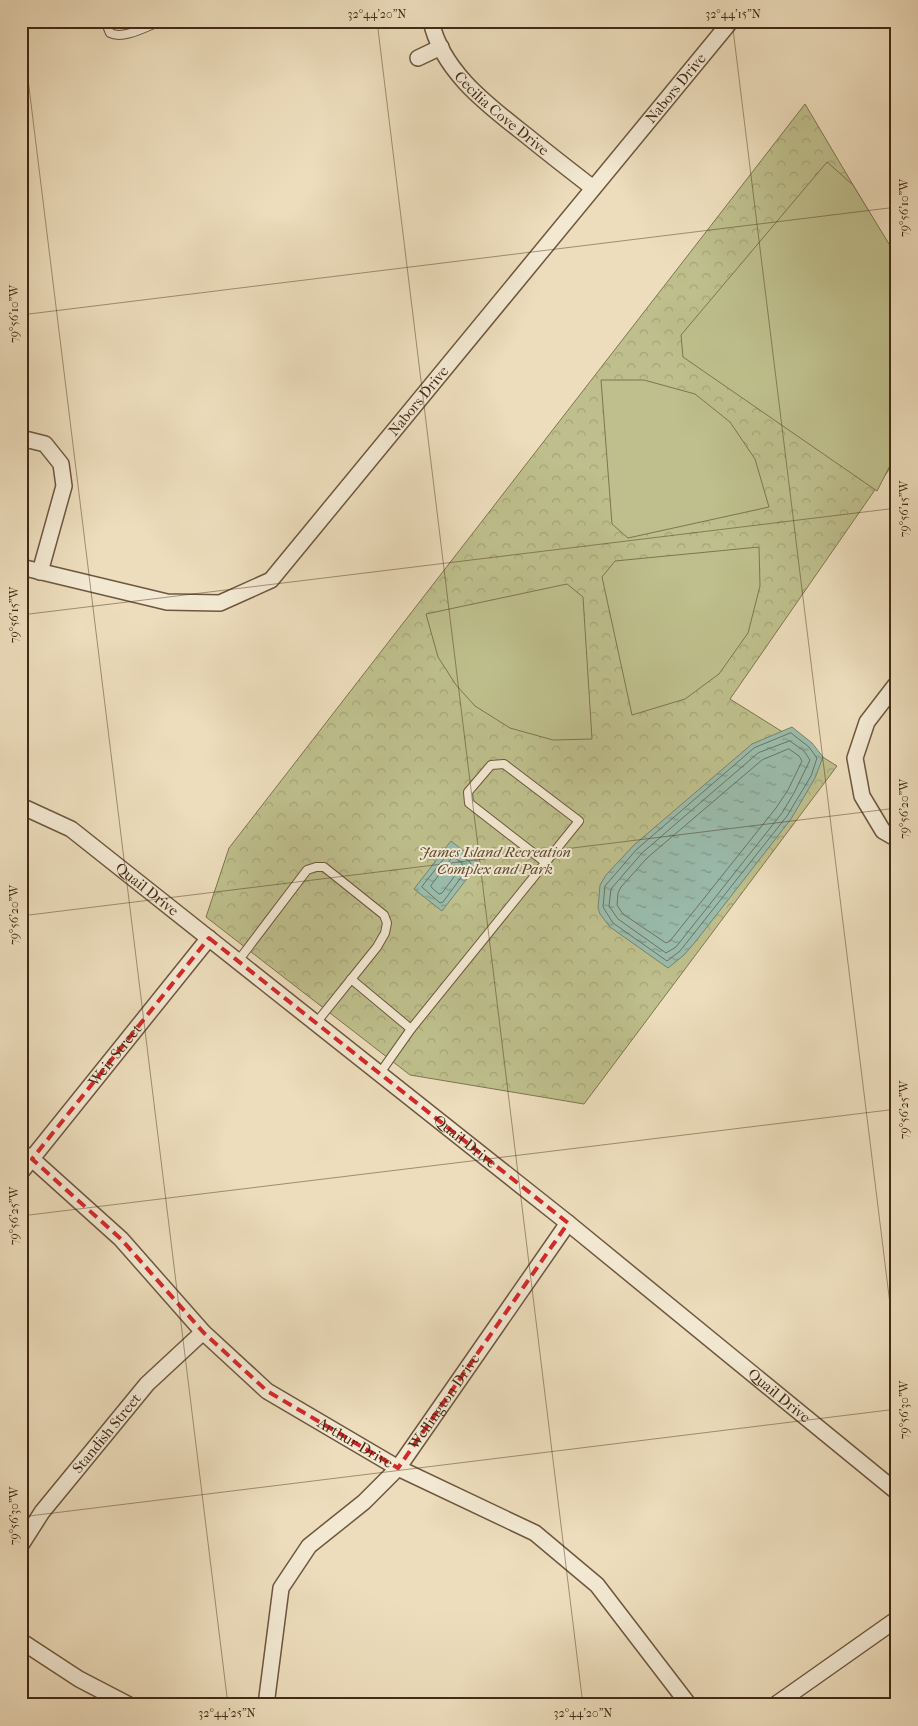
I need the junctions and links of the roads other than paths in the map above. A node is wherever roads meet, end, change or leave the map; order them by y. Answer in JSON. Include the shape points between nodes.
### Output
{"nodes":[{"id":1,"x":105,"y":21,"type":"edge"},
{"id":2,"x":161,"y":21,"type":"edge"},
{"id":3,"x":431,"y":21,"type":"edge"},
{"id":4,"x":731,"y":21,"type":"edge"},
{"id":5,"x":441,"y":47,"type":"junction"},
{"id":6,"x":418,"y":58,"type":"dead end"},
{"id":7,"x":593,"y":188,"type":"junction"},
{"id":8,"x":21,"y":438,"type":"edge"},
{"id":9,"x":21,"y":567,"type":"edge"},
{"id":10,"x":40,"y":572,"type":"junction"},
{"id":11,"x":897,"y":683,"type":"edge"},
{"id":12,"x":21,"y":806,"type":"edge"},
{"id":13,"x":897,"y":839,"type":"edge"},
{"id":14,"x":545,"y":862,"type":"junction"},
{"id":15,"x":209,"y":938,"type":"junction"},
{"id":16,"x":238,"y":960,"type":"junction"},
{"id":17,"x":351,"y":979,"type":"junction"},
{"id":18,"x":316,"y":1023,"type":"junction"},
{"id":19,"x":411,"y":1029,"type":"junction"},
{"id":20,"x":380,"y":1073,"type":"junction"},
{"id":21,"x":26,"y":1155,"type":"edge"},
{"id":22,"x":21,"y":1172,"type":"edge"},
{"id":23,"x":568,"y":1223,"type":"junction"},
{"id":24,"x":203,"y":1332,"type":"junction"},
{"id":25,"x":398,"y":1468,"type":"junction"},
{"id":26,"x":897,"y":1492,"type":"edge"},
{"id":27,"x":21,"y":1545,"type":"edge"},
{"id":28,"x":897,"y":1619,"type":"edge"},
{"id":29,"x":21,"y":1641,"type":"edge"},
{"id":30,"x":129,"y":1705,"type":"edge"},
{"id":31,"x":266,"y":1705,"type":"edge"},
{"id":32,"x":689,"y":1705,"type":"edge"},
{"id":33,"x":775,"y":1705,"type":"edge"}],
"edges":[{"from":1,"to":2,"type":"lane","via":[[110,33],[115,35]]},
{"from":3,"to":5,"type":"street","name":"Cecilia Cove Drive"},
{"from":4,"to":7,"type":"street","name":"Nabors Drive"},
{"from":5,"to":6,"type":"street"},
{"from":5,"to":7,"type":"street","name":"Cecilia Cove Drive","via":[[463,80],[486,103]]},
{"from":7,"to":10,"type":"street","name":"Nabors Drive","via":[[271,580],[220,603],[167,602]]},
{"from":8,"to":10,"type":"street","via":[[45,444],[61,464],[64,486]]},
{"from":9,"to":10,"type":"street","name":"Nabors Drive"},
{"from":11,"to":13,"type":"street","via":[[867,722],[855,758],[862,796],[883,831]]},
{"from":12,"to":15,"type":"street","name":"Quail Drive","via":[[71,829]]},
{"from":14,"to":14,"type":"lane","via":[[579,821],[504,764],[491,765],[468,792],[469,803]]},
{"from":14,"to":19,"type":"lane"},
{"from":15,"to":16,"type":"street","name":"Quail Drive"},
{"from":15,"to":21,"type":"street","name":"Weir Street"},
{"from":16,"to":17,"type":"lane","via":[[307,870],[324,867],[384,915],[387,923],[386,933],[377,947]]},
{"from":16,"to":18,"type":"street","name":"Quail Drive"},
{"from":17,"to":18,"type":"lane"},
{"from":17,"to":19,"type":"lane"},
{"from":18,"to":20,"type":"street","name":"Quail Drive"},
{"from":19,"to":20,"type":"lane"},
{"from":20,"to":23,"type":"street","name":"Quail Drive"},
{"from":21,"to":22,"type":"street","name":"Weir Street"},
{"from":21,"to":24,"type":"street","name":"Arthur Drive","via":[[121,1239]]},
{"from":23,"to":25,"type":"street","name":"Wellington Drive"},
{"from":23,"to":26,"type":"street","name":"Quail Drive"},
{"from":24,"to":25,"type":"street","name":"Arthur Drive","via":[[267,1392]]},
{"from":24,"to":27,"type":"street","name":"Standish Street","via":[[147,1384],[42,1512]]},
{"from":25,"to":31,"type":"street","name":"Wellington Drive","via":[[364,1502],[309,1546],[281,1588]]},
{"from":25,"to":32,"type":"street","name":"Arthur Drive","via":[[535,1533],[597,1585]]},
{"from":28,"to":33,"type":"street"},
{"from":29,"to":30,"type":"street","via":[[80,1679]]}]}
